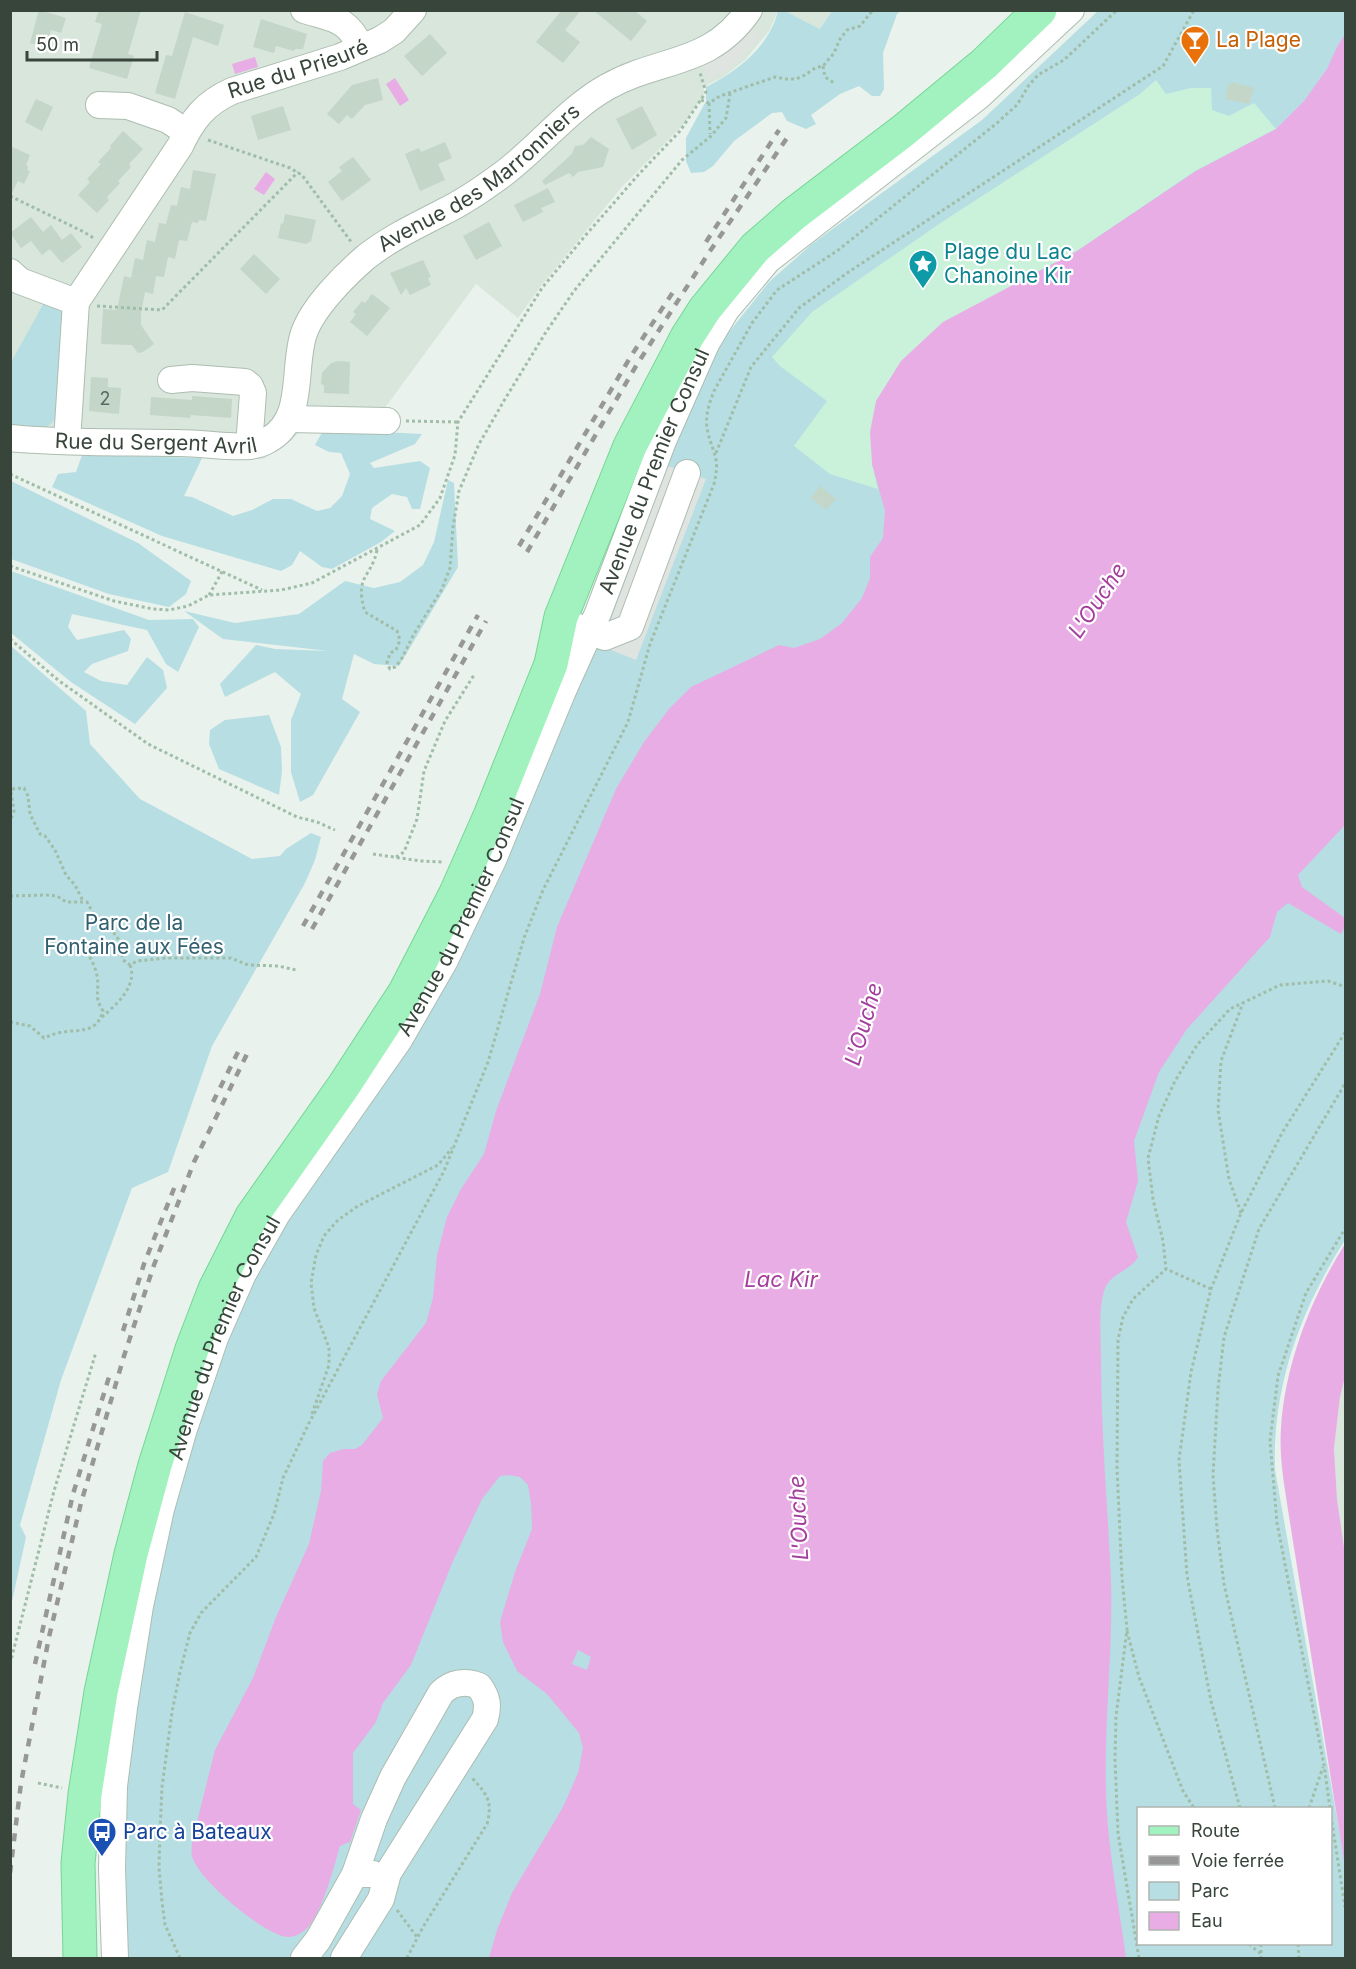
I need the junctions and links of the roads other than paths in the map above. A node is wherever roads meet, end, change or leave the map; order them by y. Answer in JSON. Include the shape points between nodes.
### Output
{"nodes":[{"id":1,"x":304,"y":10,"type":"edge"},
{"id":2,"x":413,"y":10,"type":"edge"},
{"id":3,"x":749,"y":10,"type":"edge"},
{"id":4,"x":1040,"y":10,"type":"edge"},
{"id":5,"x":1071,"y":10,"type":"edge"},
{"id":6,"x":361,"y":48,"type":"junction"},
{"id":7,"x":99,"y":105,"type":"dead end"},
{"id":8,"x":186,"y":132,"type":"junction"},
{"id":9,"x":10,"y":272,"type":"edge"},
{"id":10,"x":76,"y":302,"type":"junction"},
{"id":11,"x":171,"y":380,"type":"dead end"},
{"id":12,"x":289,"y":419,"type":"junction"},
{"id":13,"x":387,"y":421,"type":"road end"},
{"id":14,"x":10,"y":438,"type":"edge"},
{"id":15,"x":67,"y":441,"type":"junction"},
{"id":16,"x":249,"y":446,"type":"junction"},
{"id":17,"x":687,"y":472,"type":"dead end"},
{"id":18,"x":576,"y":621,"type":"junction"},
{"id":19,"x":117,"y":1624,"type":"junction"},
{"id":20,"x":388,"y":1873,"type":"junction"},
{"id":21,"x":355,"y":1874,"type":"junction"},
{"id":22,"x":78,"y":1922,"type":"junction"},
{"id":23,"x":80,"y":1959,"type":"edge"},
{"id":24,"x":86,"y":1959,"type":"edge"},
{"id":25,"x":95,"y":1959,"type":"edge"},
{"id":26,"x":115,"y":1959,"type":"edge"},
{"id":27,"x":304,"y":1959,"type":"edge"},
{"id":28,"x":344,"y":1959,"type":"edge"}],
"edges":[{"from":1,"to":6,"type":"street","via":[[347,24]]},
{"from":2,"to":6,"type":"street","name":"Rue du Prieuré","via":[[394,31]]},
{"from":3,"to":12,"type":"street","name":"Avenue des Marronniers","via":[[725,37],[694,56],[605,88],[503,175],[364,259],[325,299],[304,331]]},
{"from":4,"to":18,"type":"main road","name":"Avenue du Premier Consul","via":[[984,64],[755,248],[705,309],[630,446]]},
{"from":5,"to":18,"type":"street","name":"Avenue du Premier Consul","via":[[979,96],[768,260],[726,310],[706,344],[663,441],[598,613]]},
{"from":6,"to":8,"type":"street","name":"Rue du Prieuré","via":[[217,98],[201,110]]},
{"from":7,"to":8,"type":"street","via":[[128,106],[168,120]]},
{"from":8,"to":10,"type":"street","name":"Rue du Prieuré"},
{"from":9,"to":10,"type":"street","via":[[20,280]]},
{"from":10,"to":15,"type":"street"},
{"from":11,"to":16,"type":"street","via":[[238,381],[250,386],[253,393]]},
{"from":12,"to":13,"type":"street"},
{"from":12,"to":16,"type":"street","name":"Rue du Sergent Avril","via":[[277,435]]},
{"from":14,"to":15,"type":"street","name":"Rue du Sergent Avril"},
{"from":15,"to":16,"type":"street","name":"Rue du Sergent Avril"},
{"from":17,"to":18,"type":"street","via":[[630,627],[604,637]]},
{"from":18,"to":19,"type":"main road","name":"Avenue du Premier Consul","via":[[552,659],[490,816],[405,992],[252,1216],[215,1289],[155,1465]]},
{"from":18,"to":26,"type":"street","name":"Avenue du Premier Consul","via":[[562,693],[493,860],[444,962],[399,1040],[267,1230],[215,1338],[164,1498],[132,1651],[114,1785]]},
{"from":19,"to":22,"type":"main road","name":"Avenue du Premier Consul","via":[[101,1692],[81,1828]]},
{"from":19,"to":25,"type":"main road","name":"Avenue du Premier Consul","via":[[112,1694],[97,1796],[93,1875]]},
{"from":20,"to":21,"type":"street"},
{"from":20,"to":21,"type":"street","via":[[485,1719],[488,1701],[474,1684],[458,1683],[441,1693],[393,1778]]},
{"from":20,"to":28,"type":"street","via":[[381,1899]]},
{"from":21,"to":27,"type":"street"},
{"from":22,"to":23,"type":"main road","name":"Avenue du Premier Consul"},
{"from":22,"to":24,"type":"main road","name":"Avenue du Premier Consul","via":[[84,1931]]}]}
